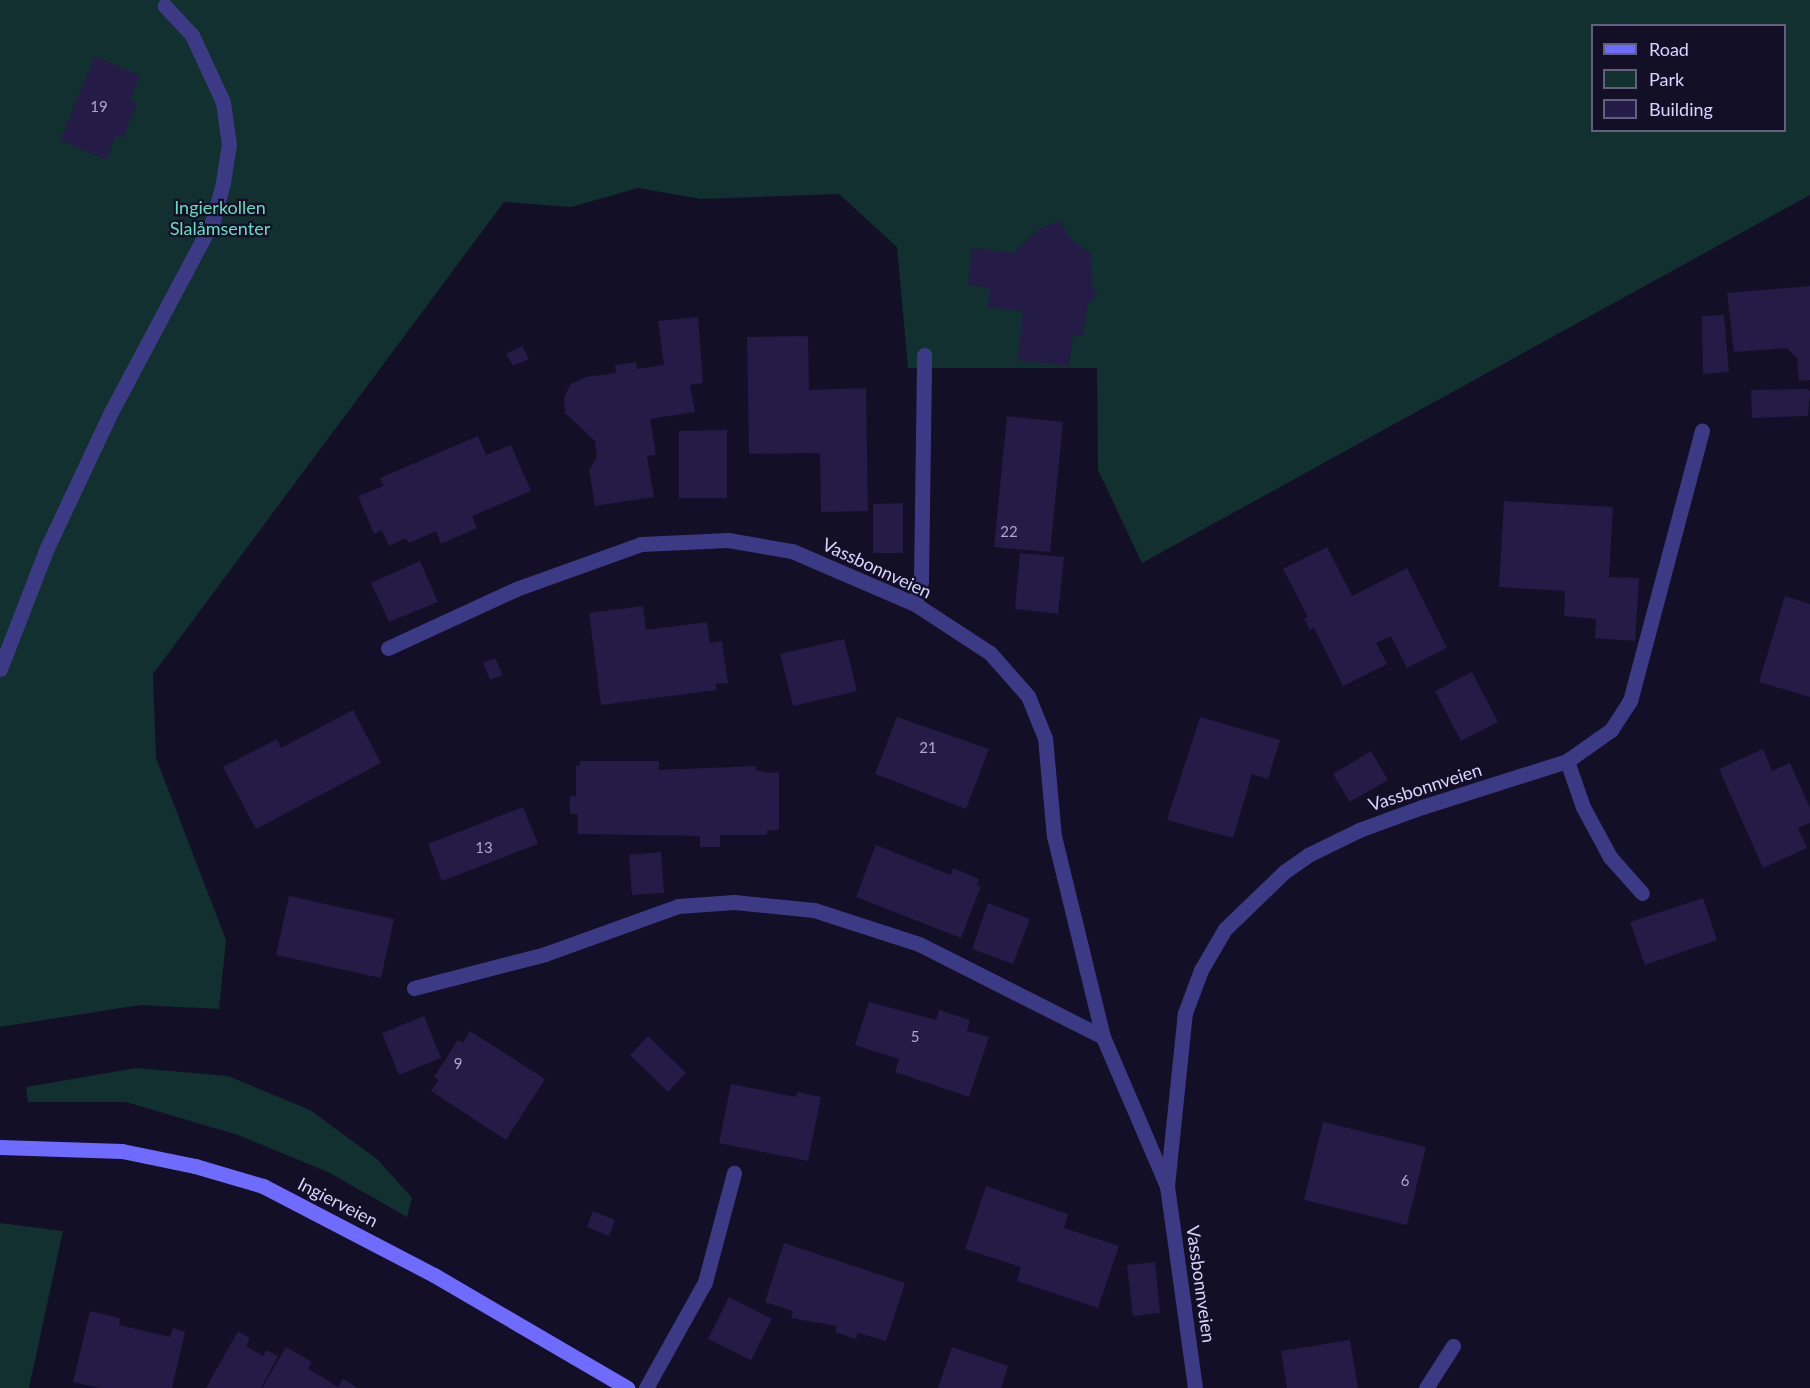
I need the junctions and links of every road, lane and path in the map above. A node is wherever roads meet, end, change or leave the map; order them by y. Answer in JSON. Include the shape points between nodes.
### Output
{"nodes":[{"id":1,"x":165,"y":6,"type":"dead end"},
{"id":2,"x":924,"y":355,"type":"dead end"},
{"id":3,"x":1702,"y":430,"type":"dead end"},
{"id":4,"x":915,"y":604,"type":"junction"},
{"id":5,"x":388,"y":648,"type":"dead end"},
{"id":6,"x":0,"y":669,"type":"edge"},
{"id":7,"x":1567,"y":761,"type":"junction"},
{"id":8,"x":1642,"y":893,"type":"dead end"},
{"id":9,"x":414,"y":988,"type":"dead end"},
{"id":10,"x":1103,"y":1037,"type":"junction"},
{"id":11,"x":0,"y":1147,"type":"edge"},
{"id":12,"x":734,"y":1173,"type":"dead end"},
{"id":13,"x":1167,"y":1186,"type":"junction"},
{"id":14,"x":1453,"y":1346,"type":"dead end"},
{"id":15,"x":627,"y":1388,"type":"edge"},
{"id":16,"x":646,"y":1388,"type":"edge"},
{"id":17,"x":1195,"y":1388,"type":"edge"},
{"id":18,"x":1426,"y":1388,"type":"edge"}],
"edges":[{"from":1,"to":6,"type":"street","via":[[192,35],[223,102],[229,145],[223,182],[213,220],[111,412],[47,548]]},
{"from":2,"to":4,"type":"street","via":[[921,581]]},
{"from":3,"to":7,"type":"street","name":"Vassbonnveien","via":[[1630,701],[1611,730]]},
{"from":4,"to":5,"type":"street","name":"Vassbonnveien","via":[[792,551],[728,540],[641,544],[516,589]]},
{"from":4,"to":10,"type":"street","name":"Vassbonnveien","via":[[990,653],[1028,696],[1045,738],[1054,836]]},
{"from":7,"to":8,"type":"street","via":[[1583,807],[1610,857]]},
{"from":7,"to":13,"type":"street","name":"Vassbonnveien","via":[[1359,830],[1284,872],[1242,909],[1212,949],[1185,1013]]},
{"from":9,"to":10,"type":"street","via":[[545,954],[678,906],[734,902],[814,910],[919,944]]},
{"from":10,"to":13,"type":"street","name":"Vassbonnveien"},
{"from":11,"to":15,"type":"main road","name":"Ingierveien","via":[[63,1146],[122,1151],[195,1166],[263,1186],[423,1269]]},
{"from":12,"to":16,"type":"street","via":[[705,1282]]},
{"from":13,"to":17,"type":"street","name":"Vassbonnveien"},
{"from":14,"to":18,"type":"street"}]}
